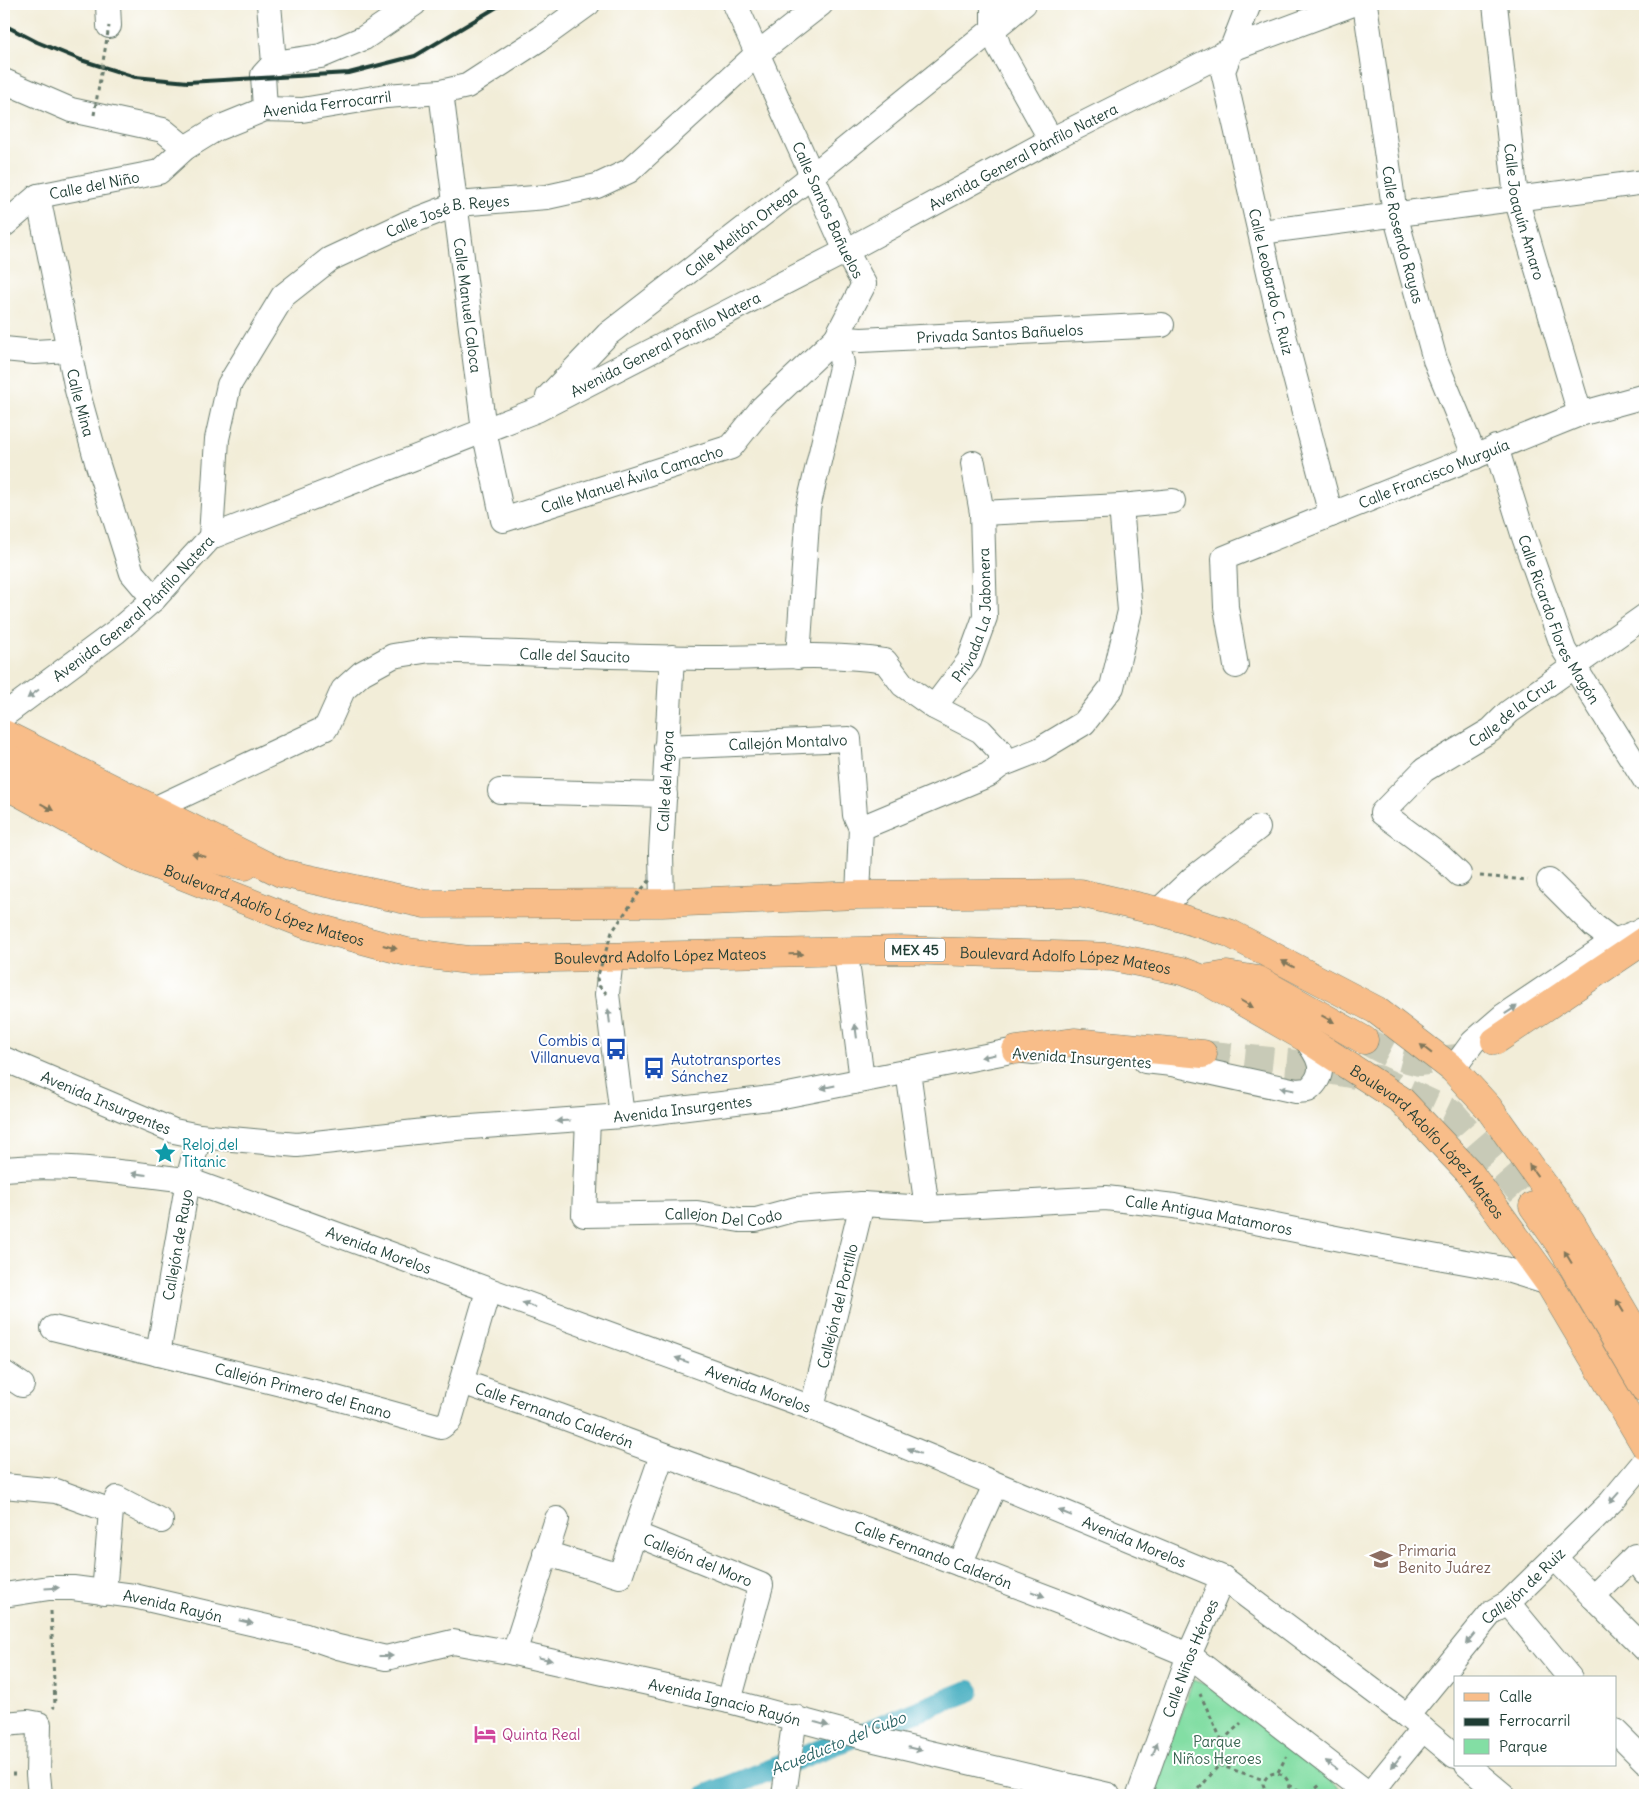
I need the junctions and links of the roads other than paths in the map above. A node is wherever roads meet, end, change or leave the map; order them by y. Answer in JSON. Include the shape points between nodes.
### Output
{"nodes":[{"id":1,"x":269,"y":4,"type":"edge"},
{"id":2,"x":414,"y":4,"type":"edge"},
{"id":3,"x":588,"y":4,"type":"edge"},
{"id":4,"x":735,"y":4,"type":"edge"},
{"id":5,"x":821,"y":4,"type":"edge"},
{"id":6,"x":993,"y":4,"type":"edge"},
{"id":7,"x":1024,"y":4,"type":"edge"},
{"id":8,"x":1249,"y":4,"type":"edge"},
{"id":9,"x":1353,"y":4,"type":"edge"},
{"id":10,"x":1365,"y":4,"type":"edge"},
{"id":11,"x":1494,"y":4,"type":"edge"},
{"id":12,"x":993,"y":30,"type":"junction"},
{"id":13,"x":1232,"y":48,"type":"junction"},
{"id":14,"x":758,"y":54,"type":"junction"},
{"id":15,"x":274,"y":63,"type":"junction"},
{"id":16,"x":4,"y":81,"type":"edge"},
{"id":17,"x":441,"y":92,"type":"junction"},
{"id":18,"x":265,"y":109,"type":"junction"},
{"id":19,"x":1051,"y":140,"type":"junction"},
{"id":20,"x":185,"y":148,"type":"junction"},
{"id":21,"x":812,"y":176,"type":"junction"},
{"id":22,"x":1645,"y":182,"type":"edge"},
{"id":23,"x":38,"y":196,"type":"junction"},
{"id":24,"x":1516,"y":198,"type":"junction"},
{"id":25,"x":457,"y":204,"type":"junction"},
{"id":26,"x":1395,"y":214,"type":"junction"},
{"id":27,"x":4,"y":225,"type":"edge"},
{"id":28,"x":1262,"y":232,"type":"junction"},
{"id":29,"x":846,"y":251,"type":"junction"},
{"id":30,"x":1162,"y":325,"type":"dead end"},
{"id":31,"x":836,"y":338,"type":"junction"},
{"id":32,"x":4,"y":349,"type":"edge"},
{"id":33,"x":69,"y":350,"type":"junction"},
{"id":34,"x":1645,"y":396,"type":"edge"},
{"id":35,"x":537,"y":410,"type":"junction"},
{"id":36,"x":1580,"y":414,"type":"junction"},
{"id":37,"x":484,"y":430,"type":"junction"},
{"id":38,"x":1496,"y":447,"type":"junction"},
{"id":39,"x":1475,"y":457,"type":"junction"},
{"id":40,"x":973,"y":463,"type":"dead end"},
{"id":41,"x":1173,"y":501,"type":"dead end"},
{"id":42,"x":1121,"y":506,"type":"junction"},
{"id":43,"x":982,"y":513,"type":"junction"},
{"id":44,"x":1331,"y":514,"type":"junction"},
{"id":45,"x":211,"y":537,"type":"junction"},
{"id":46,"x":154,"y":599,"type":"junction"},
{"id":47,"x":1645,"y":616,"type":"edge"},
{"id":48,"x":672,"y":657,"type":"junction"},
{"id":49,"x":798,"y":657,"type":"junction"},
{"id":50,"x":1236,"y":666,"type":"dead end"},
{"id":51,"x":1576,"y":666,"type":"junction"},
{"id":52,"x":934,"y":707,"type":"junction"},
{"id":53,"x":4,"y":715,"type":"edge"},
{"id":54,"x":4,"y":734,"type":"edge"},
{"id":55,"x":666,"y":747,"type":"junction"},
{"id":56,"x":4,"y":756,"type":"edge"},
{"id":57,"x":1001,"y":765,"type":"junction"},
{"id":58,"x":1645,"y":780,"type":"edge"},
{"id":59,"x":4,"y":784,"type":"edge"},
{"id":60,"x":500,"y":791,"type":"dead end"},
{"id":61,"x":665,"y":795,"type":"junction"},
{"id":62,"x":154,"y":809,"type":"junction"},
{"id":63,"x":861,"y":828,"type":"junction"},
{"id":64,"x":1258,"y":828,"type":"dead end"},
{"id":65,"x":281,"y":873,"type":"junction"},
{"id":66,"x":1459,"y":874,"type":"road end"},
{"id":67,"x":1549,"y":881,"type":"road end"},
{"id":68,"x":858,"y":896,"type":"junction"},
{"id":69,"x":662,"y":903,"type":"junction"},
{"id":70,"x":1158,"y":911,"type":"junction"},
{"id":71,"x":1645,"y":929,"type":"edge"},
{"id":72,"x":1645,"y":940,"type":"edge"},
{"id":73,"x":1614,"y":941,"type":"junction"},
{"id":74,"x":846,"y":952,"type":"junction"},
{"id":75,"x":611,"y":958,"type":"junction"},
{"id":76,"x":1203,"y":979,"type":"junction"},
{"id":77,"x":1304,"y":1037,"type":"junction"},
{"id":78,"x":1364,"y":1040,"type":"tunnel mouth"},
{"id":79,"x":1495,"y":1042,"type":"dead end"},
{"id":80,"x":1016,"y":1050,"type":"junction"},
{"id":81,"x":1203,"y":1054,"type":"tunnel mouth"},
{"id":82,"x":4,"y":1059,"type":"edge"},
{"id":83,"x":1453,"y":1069,"type":"junction"},
{"id":84,"x":908,"y":1071,"type":"junction"},
{"id":85,"x":862,"y":1080,"type":"junction"},
{"id":86,"x":622,"y":1116,"type":"junction"},
{"id":87,"x":588,"y":1119,"type":"junction"},
{"id":88,"x":200,"y":1136,"type":"junction"},
{"id":89,"x":4,"y":1169,"type":"edge"},
{"id":90,"x":188,"y":1180,"type":"junction"},
{"id":91,"x":862,"y":1204,"type":"junction"},
{"id":92,"x":1534,"y":1206,"type":"tunnel mouth"},
{"id":93,"x":927,"y":1208,"type":"junction"},
{"id":94,"x":1548,"y":1283,"type":"junction"},
{"id":95,"x":488,"y":1291,"type":"junction"},
{"id":96,"x":54,"y":1328,"type":"dead end"},
{"id":97,"x":1645,"y":1348,"type":"edge"},
{"id":98,"x":158,"y":1354,"type":"junction"},
{"id":99,"x":462,"y":1382,"type":"junction"},
{"id":100,"x":1645,"y":1389,"type":"edge"},
{"id":101,"x":812,"y":1408,"type":"junction"},
{"id":102,"x":1645,"y":1445,"type":"edge"},
{"id":103,"x":662,"y":1454,"type":"junction"},
{"id":104,"x":1645,"y":1460,"type":"edge"},
{"id":105,"x":995,"y":1485,"type":"junction"},
{"id":106,"x":4,"y":1486,"type":"edge"},
{"id":107,"x":111,"y":1511,"type":"junction"},
{"id":108,"x":557,"y":1519,"type":"dead end"},
{"id":109,"x":161,"y":1521,"type":"dead end"},
{"id":110,"x":635,"y":1534,"type":"junction"},
{"id":111,"x":545,"y":1553,"type":"junction"},
{"id":112,"x":1554,"y":1557,"type":"junction"},
{"id":113,"x":960,"y":1564,"type":"junction"},
{"id":114,"x":1645,"y":1572,"type":"edge"},
{"id":115,"x":1223,"y":1578,"type":"junction"},
{"id":116,"x":104,"y":1593,"type":"junction"},
{"id":117,"x":4,"y":1595,"type":"edge"},
{"id":118,"x":1593,"y":1597,"type":"junction"},
{"id":119,"x":1508,"y":1603,"type":"junction"},
{"id":120,"x":338,"y":1648,"type":"joint"},
{"id":121,"x":1645,"y":1649,"type":"edge"},
{"id":122,"x":514,"y":1652,"type":"junction"},
{"id":123,"x":1189,"y":1656,"type":"junction"},
{"id":124,"x":1568,"y":1676,"type":"edge"},
{"id":125,"x":729,"y":1701,"type":"junction"},
{"id":126,"x":795,"y":1716,"type":"junction"},
{"id":127,"x":1415,"y":1723,"type":"junction"},
{"id":128,"x":4,"y":1724,"type":"edge"},
{"id":129,"x":1616,"y":1733,"type":"edge"},
{"id":130,"x":1454,"y":1755,"type":"edge"},
{"id":131,"x":1645,"y":1761,"type":"edge"},
{"id":132,"x":1468,"y":1766,"type":"edge"},
{"id":133,"x":40,"y":1795,"type":"edge"},
{"id":134,"x":784,"y":1795,"type":"edge"},
{"id":135,"x":1108,"y":1795,"type":"edge"},
{"id":136,"x":1139,"y":1795,"type":"edge"},
{"id":137,"x":1369,"y":1795,"type":"edge"},
{"id":138,"x":1503,"y":1795,"type":"edge"}],
"edges":[{"from":1,"to":15,"type":"street"},
{"from":2,"to":15,"type":"street","via":[[364,38],[321,56]]},
{"from":3,"to":17,"type":"street","name":"Avenida Ferrocarril","via":[[467,86]]},
{"from":4,"to":14,"type":"street","name":"Calle Santos Bañuelos"},
{"from":5,"to":14,"type":"street","name":"Calle José B. Reyes"},
{"from":6,"to":12,"type":"street"},
{"from":7,"to":12,"type":"street","name":"Calle Melitón Ortega"},
{"from":8,"to":13,"type":"street","name":"Calle Leobardo C. Ruiz"},
{"from":9,"to":13,"type":"street","name":"Avenida General Pánfilo Natera"},
{"from":10,"to":26,"type":"street","name":"Calle Rosendo Rayas"},
{"from":11,"to":24,"type":"street","name":"Calle Joaquín Amaro"},
{"from":12,"to":19,"type":"street","via":[[999,47]]},
{"from":12,"to":21,"type":"street","name":"Calle Melitón Ortega"},
{"from":13,"to":19,"type":"street","name":"Avenida General Pánfilo Natera"},
{"from":13,"to":28,"type":"street","name":"Calle Leobardo C. Ruiz","via":[[1223,71]]},
{"from":14,"to":21,"type":"street","name":"Calle Santos Bañuelos"},
{"from":14,"to":25,"type":"street","name":"Calle José B. Reyes","via":[[629,171],[597,186],[547,197]]},
{"from":15,"to":18,"type":"street","via":[[263,75]]},
{"from":16,"to":20,"type":"street","via":[[71,110],[163,130]]},
{"from":17,"to":18,"type":"street","name":"Avenida Ferrocarril","via":[[386,96],[302,110]]},
{"from":17,"to":25,"type":"street","name":"Calle Manuel Caloca"},
{"from":18,"to":20,"type":"street","name":"Avenida Ferrocarril","via":[[216,129]]},
{"from":19,"to":29,"type":"street","name":"Avenida General Pánfilo Natera"},
{"from":20,"to":23,"type":"street","name":"Calle del Niño","via":[[160,172]]},
{"from":21,"to":29,"type":"street","name":"Calle Santos Bañuelos"},
{"from":21,"to":35,"type":"street","name":"Calle Melitón Ortega","via":[[608,334]]},
{"from":22,"to":24,"type":"street"},
{"from":23,"to":27,"type":"street","name":"Calle del Niño"},
{"from":23,"to":33,"type":"street","name":"Calle Mina"},
{"from":24,"to":26,"type":"street"},
{"from":24,"to":36,"type":"street","name":"Calle Joaquín Amaro"},
{"from":25,"to":37,"type":"street","name":"Calle Manuel Caloca"},
{"from":25,"to":45,"type":"street","name":"Calle José B. Reyes","via":[[330,259],[283,296],[229,385],[217,439]]},
{"from":26,"to":28,"type":"street"},
{"from":26,"to":39,"type":"street","name":"Calle Rosendo Rayas","via":[[1436,360]]},
{"from":28,"to":44,"type":"street","name":"Calle Leobardo C. Ruiz","via":[[1279,316]]},
{"from":29,"to":31,"type":"street","name":"Calle Santos Bañuelos","via":[[864,284]]},
{"from":29,"to":35,"type":"street","name":"Avenida General Pánfilo Natera"},
{"from":30,"to":31,"type":"street","name":"Privada Santos Bañuelos","via":[[862,340]]},
{"from":31,"to":37,"type":"street","name":"Calle Manuel Ávila Camacho","via":[[762,408],[731,447],[503,520]]},
{"from":31,"to":49,"type":"street","via":[[842,363],[808,508]]},
{"from":32,"to":33,"type":"street","via":[[35,352]]},
{"from":33,"to":46,"type":"street","name":"Calle Mina","via":[[97,462],[132,573]]},
{"from":34,"to":36,"type":"street","name":"Calle Francisco Murguía"},
{"from":35,"to":37,"type":"street","name":"Avenida General Pánfilo Natera"},
{"from":36,"to":38,"type":"street","name":"Calle Francisco Murguía"},
{"from":37,"to":45,"type":"street","name":"Avenida General Pánfilo Natera"},
{"from":38,"to":39,"type":"street","name":"Calle Francisco Murguía"},
{"from":38,"to":51,"type":"street","name":"Calle Ricardo Flores Magón","via":[[1564,650]]},
{"from":39,"to":44,"type":"street","name":"Calle Francisco Murguía"},
{"from":40,"to":43,"type":"street","name":"Privada La Jabonera"},
{"from":41,"to":42,"type":"street"},
{"from":42,"to":43,"type":"street"},
{"from":42,"to":57,"type":"street","via":[[1130,611],[1112,686],[1084,723],[1039,750]]},
{"from":43,"to":52,"type":"street","name":"Privada La Jabonera","via":[[985,617],[969,661]]},
{"from":44,"to":50,"type":"street","name":"Calle Francisco Murguía","via":[[1224,558],[1226,607]]},
{"from":45,"to":46,"type":"street","name":"Avenida General Pánfilo Natera"},
{"from":46,"to":53,"type":"street","name":"Avenida General Pánfilo Natera","one_way":true,"via":[[117,631]]},
{"from":47,"to":51,"type":"street","name":"Calle de la Cruz"},
{"from":48,"to":49,"type":"street","name":"Calle del Saucito"},
{"from":48,"to":55,"type":"street","name":"Calle del Agora"},
{"from":48,"to":62,"type":"street","name":"Calle del Saucito","via":[[430,650],[393,656],[362,673],[343,690],[326,728]]},
{"from":49,"to":52,"type":"street","name":"Calle del Saucito","via":[[850,656],[885,661],[903,685]]},
{"from":51,"to":58,"type":"street","name":"Calle Ricardo Flores Magón"},
{"from":51,"to":66,"type":"street","name":"Calle de la Cruz","via":[[1509,712],[1491,730],[1424,770],[1382,813]]},
{"from":52,"to":57,"type":"street","name":"Calle del Saucito","via":[[981,731],[1002,752]]},
{"from":54,"to":62,"type":"main road"},
{"from":55,"to":61,"type":"street","name":"Calle del Agora"},
{"from":55,"to":63,"type":"street","name":"Callejón Montalvo","via":[[849,739],[855,815]]},
{"from":65,"to":56,"type":"main road","one_way":true,"via":[[189,852],[137,830]]},
{"from":57,"to":63,"type":"street","via":[[988,775]]},
{"from":59,"to":75,"type":"main road","name":"Boulevard Adolfo López Mateos","number":"MEX 45","one_way":true,"via":[[138,858],[307,925],[407,952],[468,960]]},
{"from":60,"to":61,"type":"street"},
{"from":61,"to":69,"type":"street","name":"Calle del Agora"},
{"from":62,"to":65,"type":"main road"},
{"from":63,"to":68,"type":"street","name":"Callejón Montalvo"},
{"from":64,"to":70,"type":"street","via":[[1193,878]]},
{"from":65,"to":69,"type":"main road","via":[[425,904]]},
{"from":67,"to":73,"type":"street","via":[[1594,926]]},
{"from":68,"to":69,"type":"main road"},
{"from":68,"to":70,"type":"main road","via":[[1080,893]]},
{"from":83,"to":70,"type":"main road","one_way":true,"via":[[1376,1010],[1230,933]]},
{"from":71,"to":73,"type":"street"},
{"from":72,"to":79,"type":"main road"},
{"from":83,"to":73,"type":"street","one_way":true,"via":[[1473,1042],[1503,1016]]},
{"from":75,"to":74,"type":"main road","name":"Boulevard Adolfo López Mateos","number":"MEX 45","one_way":true},
{"from":74,"to":76,"type":"main road","name":"Boulevard Adolfo López Mateos","number":"MEX 45","via":[[901,950],[1113,957],[1182,971]]},
{"from":85,"to":74,"type":"street","one_way":true},
{"from":86,"to":75,"type":"street","one_way":true,"via":[[606,994]]},
{"from":76,"to":77,"type":"main road","name":"Boulevard Adolfo López Mateos","number":"MEX 45","one_way":true},
{"from":76,"to":78,"type":"main road","one_way":true,"via":[[1227,974],[1258,980]]},
{"from":77,"to":80,"type":"street","name":"Avenida Insurgentes","one_way":true,"via":[[1320,1063],[1320,1076],[1308,1090],[1296,1091],[1172,1064]]},
{"from":77,"to":94,"type":"main road","name":"Boulevard Adolfo López Mateos","number":"MEX 45","via":[[1401,1100],[1469,1172]]},
{"from":80,"to":81,"type":"main road","via":[[1074,1042]]},
{"from":80,"to":84,"type":"street","name":"Avenida Insurgentes","one_way":true},
{"from":82,"to":88,"type":"street","name":"Avenida Insurgentes","via":[[174,1131]]},
{"from":97,"to":83,"type":"main road","one_way":true,"via":[[1571,1223],[1488,1108]]},
{"from":84,"to":85,"type":"street","name":"Avenida Insurgentes"},
{"from":84,"to":93,"type":"street"},
{"from":85,"to":86,"type":"street","name":"Avenida Insurgentes","one_way":true,"via":[[778,1097]]},
{"from":86,"to":87,"type":"street","name":"Avenida Insurgentes"},
{"from":87,"to":88,"type":"street","name":"Avenida Insurgentes","one_way":true,"via":[[444,1129],[297,1145]]},
{"from":87,"to":91,"type":"street","name":"Callejon Del Codo","via":[[584,1215],[696,1213],[756,1220],[796,1209]]},
{"from":88,"to":90,"type":"street","name":"Callejón de Rayo"},
{"from":90,"to":89,"type":"street","name":"Avenida Morelos","one_way":true,"via":[[90,1168],[32,1166]]},
{"from":90,"to":95,"type":"street","name":"Avenida Morelos"},
{"from":90,"to":98,"type":"street","name":"Callejón de Rayo"},
{"from":91,"to":93,"type":"street","name":"Calle Antigua Matamoros"},
{"from":91,"to":101,"type":"street","name":"Callejón del Portillo"},
{"from":100,"to":92,"type":"main road","one_way":true},
{"from":93,"to":94,"type":"street","name":"Calle Antigua Matamoros","via":[[1106,1198],[1174,1206],[1504,1269]]},
{"from":94,"to":102,"type":"main road","name":"Boulevard Adolfo López Mateos","number":"MEX 45"},
{"from":95,"to":99,"type":"street"},
{"from":101,"to":95,"type":"street","name":"Avenida Morelos","one_way":true},
{"from":96,"to":98,"type":"street"},
{"from":98,"to":99,"type":"street","name":"Callejón Primero del Enano","via":[[441,1427],[450,1420]]},
{"from":99,"to":103,"type":"street","name":"Calle Fernando Calderón"},
{"from":105,"to":101,"type":"street","name":"Avenida Morelos","one_way":true},
{"from":103,"to":110,"type":"street"},
{"from":103,"to":113,"type":"street","name":"Calle Fernando Calderón"},
{"from":104,"to":112,"type":"street","name":"Callejón de Ruiz","one_way":true,"via":[[1610,1502]]},
{"from":105,"to":113,"type":"street"},
{"from":115,"to":105,"type":"street","name":"Avenida Morelos","one_way":true},
{"from":106,"to":107,"type":"street","via":[[56,1491]]},
{"from":107,"to":109,"type":"street","via":[[116,1498]]},
{"from":107,"to":116,"type":"street"},
{"from":108,"to":111,"type":"street"},
{"from":110,"to":111,"type":"street","via":[[620,1576]]},
{"from":110,"to":125,"type":"street","name":"Callejón del Moro","via":[[761,1585]]},
{"from":111,"to":122,"type":"street"},
{"from":112,"to":118,"type":"street"},
{"from":112,"to":119,"type":"street","name":"Callejón de Ruiz"},
{"from":113,"to":123,"type":"street","name":"Calle Fernando Calderón","one_way":true},
{"from":114,"to":118,"type":"street","via":[[1635,1556]]},
{"from":115,"to":123,"type":"street","name":"Calle Niños Héroes"},
{"from":115,"to":127,"type":"street","name":"Avenida Morelos"},
{"from":117,"to":116,"type":"street","name":"Avenida Rayón","one_way":true,"via":[[49,1588]]},
{"from":116,"to":120,"type":"street","name":"Avenida Rayón","one_way":true,"via":[[134,1596],[287,1632]]},
{"from":118,"to":121,"type":"street"},
{"from":119,"to":124,"type":"street"},
{"from":119,"to":127,"type":"street","name":"Callejón de Ruiz","one_way":true,"via":[[1492,1612]]},
{"from":120,"to":122,"type":"street","name":"Avenida Ignacio Rayón","one_way":true,"via":[[386,1658],[454,1642]]},
{"from":122,"to":125,"type":"street","name":"Avenida Ignacio Rayón","one_way":true},
{"from":136,"to":123,"type":"street","name":"Calle Niños Héroes","one_way":true},
{"from":137,"to":123,"type":"street","name":"Calle Fernando Calderón","one_way":true},
{"from":125,"to":126,"type":"street","name":"Avenida Ignacio Rayón"},
{"from":126,"to":134,"type":"street"},
{"from":126,"to":135,"type":"street","name":"Avenida Ignacio Rayón","one_way":true,"via":[[875,1740]]},
{"from":127,"to":130,"type":"street","name":"Avenida Morelos"},
{"from":127,"to":137,"type":"street","name":"Callejón de Ruiz","one_way":true},
{"from":128,"to":133,"type":"street","via":[[39,1724]]},
{"from":129,"to":131,"type":"street"},
{"from":132,"to":138,"type":"street"}]}
